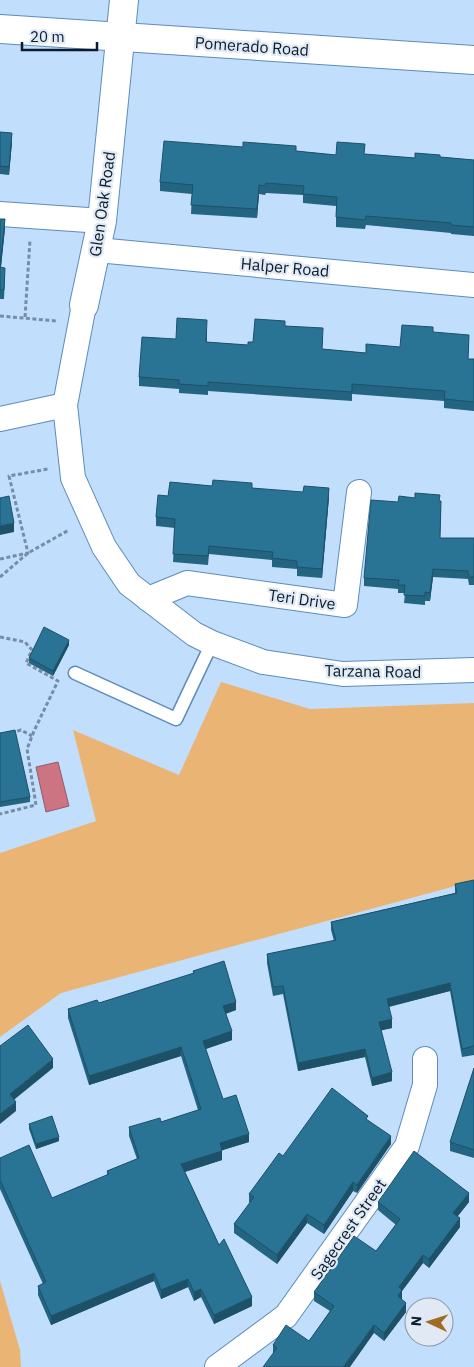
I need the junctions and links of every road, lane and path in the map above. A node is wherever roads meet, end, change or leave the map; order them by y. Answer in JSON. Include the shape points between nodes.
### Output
{"nodes":[{"id":1,"x":124,"y":0,"type":"edge"},
{"id":2,"x":0,"y":29,"type":"edge"},
{"id":3,"x":121,"y":38,"type":"junction"},
{"id":4,"x":474,"y":60,"type":"edge"},
{"id":5,"x":0,"y":214,"type":"edge"},
{"id":6,"x":31,"y":216,"type":"junction"},
{"id":7,"x":102,"y":221,"type":"junction"},
{"id":8,"x":96,"y":250,"type":"junction"},
{"id":9,"x":474,"y":284,"type":"edge"},
{"id":10,"x":82,"y":315,"type":"junction"},
{"id":11,"x":0,"y":316,"type":"edge"},
{"id":12,"x":24,"y":317,"type":"junction"},
{"id":13,"x":65,"y":406,"type":"junction"},
{"id":14,"x":0,"y":419,"type":"edge"},
{"id":15,"x":71,"y":465,"type":"junction"},
{"id":16,"x":359,"y":492,"type":"dead end"},
{"id":17,"x":90,"y":515,"type":"junction"},
{"id":18,"x":28,"y":554,"type":"junction"},
{"id":19,"x":0,"y":559,"type":"edge"},
{"id":20,"x":0,"y":577,"type":"edge"},
{"id":21,"x":148,"y":599,"type":"junction"},
{"id":22,"x":0,"y":637,"type":"edge"},
{"id":23,"x":212,"y":643,"type":"junction"},
{"id":24,"x":474,"y":670,"type":"edge"},
{"id":25,"x":75,"y":674,"type":"dead end"},
{"id":26,"x":7,"y":734,"type":"edge"},
{"id":27,"x":32,"y":736,"type":"junction"},
{"id":28,"x":0,"y":814,"type":"edge"},
{"id":29,"x":425,"y":1059,"type":"dead end"},
{"id":30,"x":217,"y":1367,"type":"edge"}],
"edges":[{"from":1,"to":3,"type":"main road","name":"Glen Oak Road"},
{"from":2,"to":3,"type":"main road","name":"Pomerado Road"},
{"from":3,"to":4,"type":"main road","name":"Pomerado Road"},
{"from":3,"to":7,"type":"main road","name":"Glen Oak Road"},
{"from":5,"to":6,"type":"street"},
{"from":6,"to":7,"type":"street"},
{"from":6,"to":12,"type":"path"},
{"from":7,"to":8,"type":"main road","name":"Glen Oak Road"},
{"from":8,"to":9,"type":"street","name":"Halper Road"},
{"from":8,"to":10,"type":"main road","name":"Glen Oak Road"},
{"from":10,"to":12,"type":"path"},
{"from":10,"to":13,"type":"street","name":"Glen Oak Road"},
{"from":11,"to":12,"type":"path"},
{"from":13,"to":14,"type":"street"},
{"from":13,"to":15,"type":"street","name":"Tarzana Road"},
{"from":15,"to":17,"type":"street","name":"Tarzana Road","via":[[73,478]]},
{"from":15,"to":18,"type":"path","via":[[9,476]]},
{"from":16,"to":21,"type":"street","name":"Teri Drive","via":[[345,605],[187,583]]},
{"from":17,"to":18,"type":"path"},
{"from":17,"to":21,"type":"street","name":"Tarzana Road","via":[[104,547],[129,584]]},
{"from":18,"to":19,"type":"path"},
{"from":18,"to":20,"type":"path"},
{"from":21,"to":23,"type":"street","name":"Tarzana Road","via":[[194,634]]},
{"from":22,"to":27,"type":"path","via":[[25,642],[32,650],[26,663],[58,681]]},
{"from":23,"to":24,"type":"street","name":"Tarzana Road","via":[[263,662],[343,674]]},
{"from":23,"to":25,"type":"lane","via":[[176,719]]},
{"from":26,"to":27,"type":"path","via":[[21,730]]},
{"from":27,"to":28,"type":"path","via":[[27,749],[36,805]]},
{"from":29,"to":30,"type":"street","name":"Sagecrest Street","via":[[425,1086],[407,1146],[286,1316]]}]}
